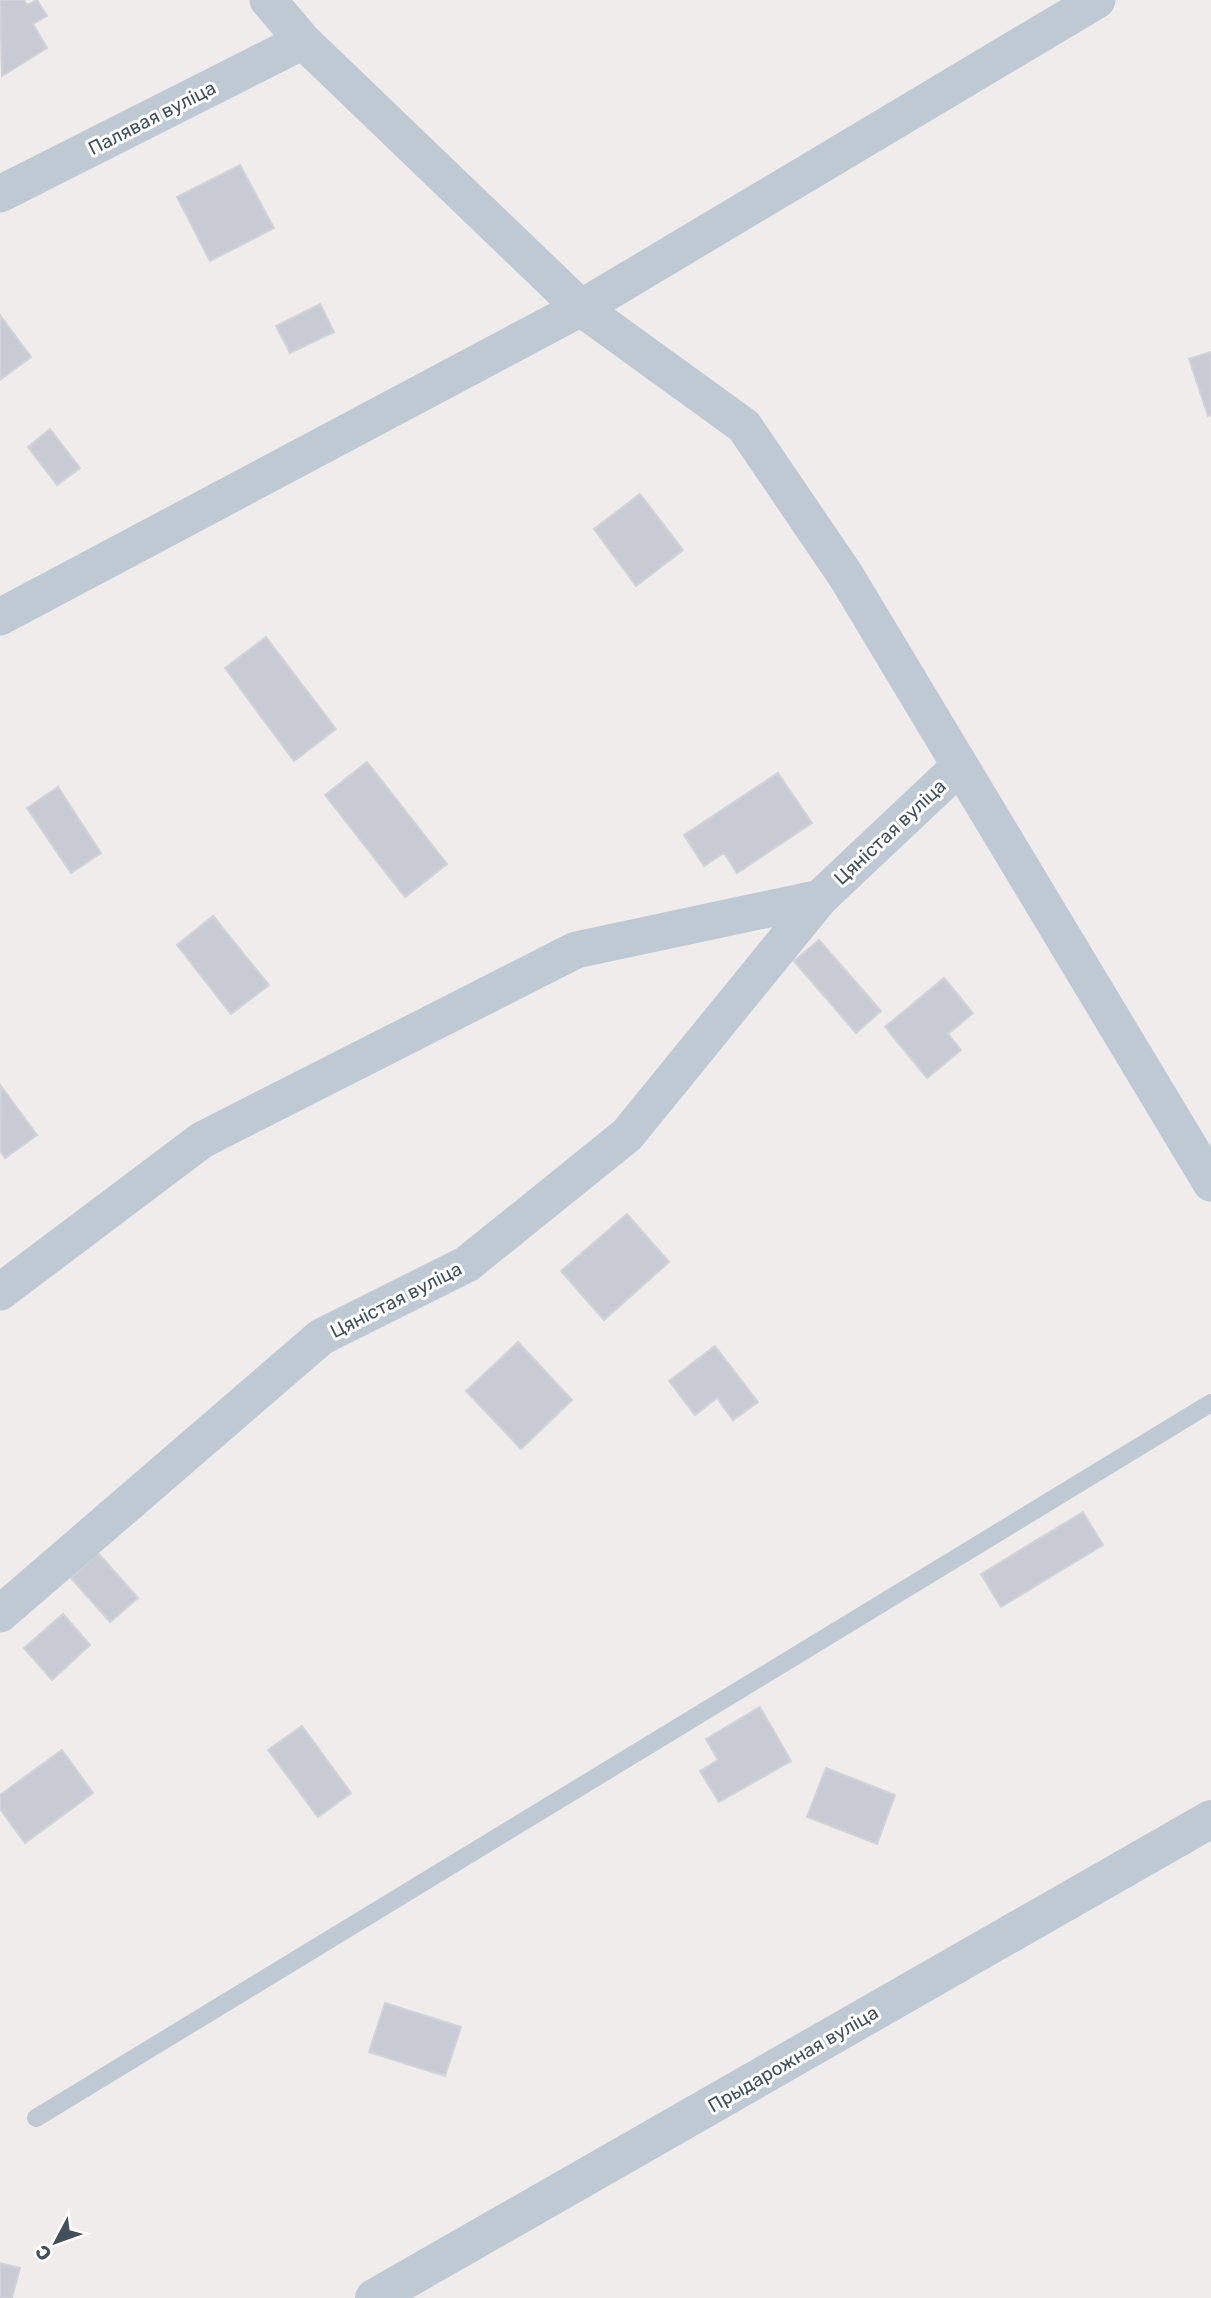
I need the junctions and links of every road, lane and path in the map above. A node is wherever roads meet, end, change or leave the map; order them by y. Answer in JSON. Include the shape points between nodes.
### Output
{"nodes":[{"id":1,"x":268,"y":0,"type":"edge"},
{"id":2,"x":1097,"y":0,"type":"edge"},
{"id":3,"x":303,"y":41,"type":"junction"},
{"id":4,"x":0,"y":194,"type":"edge"},
{"id":5,"x":581,"y":308,"type":"junction"},
{"id":6,"x":0,"y":617,"type":"edge"},
{"id":7,"x":960,"y":766,"type":"junction"},
{"id":8,"x":820,"y":898,"type":"junction"},
{"id":9,"x":1211,"y":1183,"type":"edge"},
{"id":10,"x":0,"y":1292,"type":"edge"},
{"id":11,"x":1211,"y":1403,"type":"edge"},
{"id":12,"x":0,"y":1614,"type":"edge"},
{"id":13,"x":1211,"y":1819,"type":"edge"},
{"id":14,"x":36,"y":2118,"type":"dead end"},
{"id":15,"x":374,"y":2298,"type":"edge"}],
"edges":[{"from":1,"to":3,"type":"street"},
{"from":2,"to":5,"type":"street"},
{"from":3,"to":4,"type":"street","name":"Палявая вуліца"},
{"from":3,"to":5,"type":"street"},
{"from":5,"to":6,"type":"street"},
{"from":5,"to":7,"type":"street","via":[[744,426],[846,576]]},
{"from":7,"to":8,"type":"street","name":"Цяністая вуліца"},
{"from":7,"to":9,"type":"street"},
{"from":8,"to":10,"type":"street","name":"Цяністая вуліца","via":[[576,950],[202,1140]]},
{"from":8,"to":12,"type":"street","name":"Цяністая вуліца","via":[[627,1135],[467,1264],[321,1337]]},
{"from":11,"to":14,"type":"lane"},
{"from":13,"to":15,"type":"street","name":"Прыдарожная вуліца"}]}
